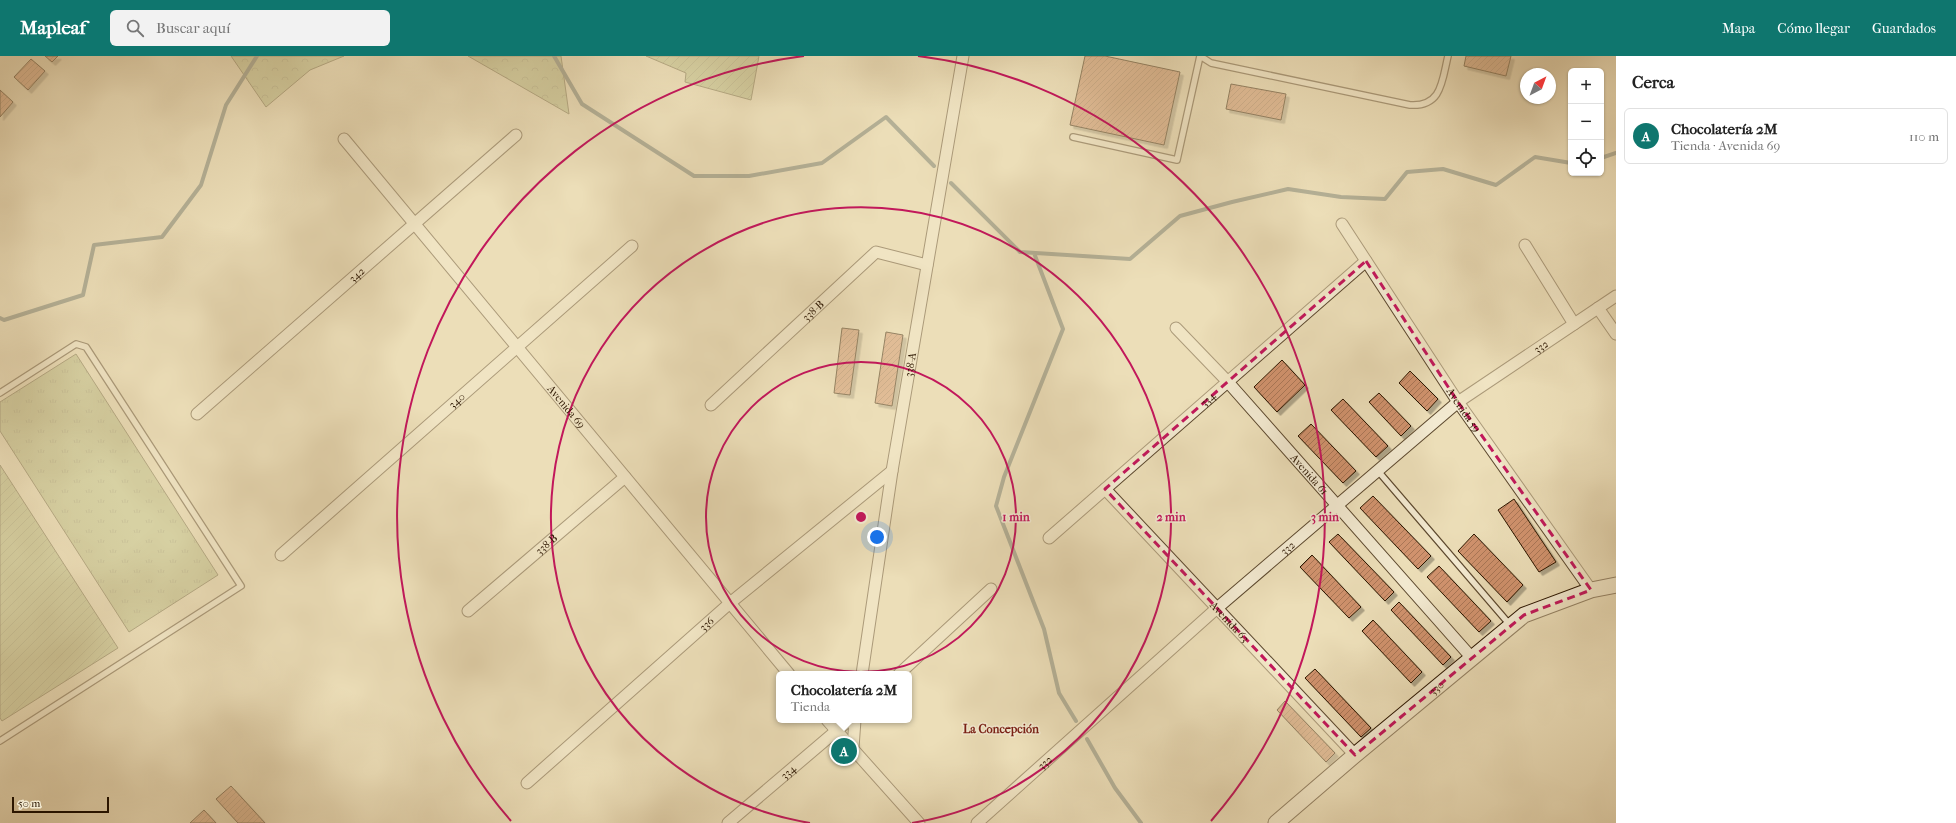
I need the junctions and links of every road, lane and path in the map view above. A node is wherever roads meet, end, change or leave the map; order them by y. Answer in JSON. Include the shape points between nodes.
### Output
{"nodes":[{"id":1,"x":963,"y":56,"type":"edge"},
{"id":2,"x":1200,"y":56,"type":"edge"},
{"id":3,"x":1448,"y":56,"type":"edge"},
{"id":4,"x":516,"y":135,"type":"dead end"},
{"id":5,"x":1073,"y":137,"type":"dead end"},
{"id":6,"x":344,"y":139,"type":"dead end"},
{"id":7,"x":1342,"y":224,"type":"dead end"},
{"id":8,"x":415,"y":225,"type":"junction"},
{"id":9,"x":1525,"y":245,"type":"dead end"},
{"id":10,"x":632,"y":246,"type":"dead end"},
{"id":11,"x":1366,"y":261,"type":"junction"},
{"id":12,"x":927,"y":265,"type":"junction"},
{"id":13,"x":1616,"y":296,"type":"edge"},
{"id":14,"x":1598,"y":308,"type":"junction"},
{"id":15,"x":1574,"y":324,"type":"junction"},
{"id":16,"x":1176,"y":328,"type":"dead end"},
{"id":17,"x":1616,"y":334,"type":"edge"},
{"id":18,"x":518,"y":348,"type":"junction"},
{"id":19,"x":1226,"y":381,"type":"junction"},
{"id":20,"x":0,"y":393,"type":"edge"},
{"id":21,"x":1458,"y":402,"type":"junction"},
{"id":22,"x":710,"y":405,"type":"dead end"},
{"id":23,"x":197,"y":414,"type":"dead end"},
{"id":24,"x":892,"y":471,"type":"junction"},
{"id":25,"x":1378,"y":471,"type":"junction"},
{"id":26,"x":625,"y":477,"type":"junction"},
{"id":27,"x":1104,"y":489,"type":"junction"},
{"id":28,"x":1338,"y":505,"type":"junction"},
{"id":29,"x":1049,"y":538,"type":"dead end"},
{"id":30,"x":281,"y":555,"type":"dead end"},
{"id":31,"x":1616,"y":585,"type":"edge"},
{"id":32,"x":991,"y":589,"type":"dead end"},
{"id":33,"x":1591,"y":590,"type":"junction"},
{"id":34,"x":730,"y":603,"type":"junction"},
{"id":35,"x":1216,"y":609,"type":"junction"},
{"id":36,"x":468,"y":610,"type":"dead end"},
{"id":37,"x":1511,"y":626,"type":"junction"},
{"id":38,"x":1472,"y":658,"type":"junction"},
{"id":39,"x":787,"y":671,"type":"edge"},
{"id":40,"x":862,"y":671,"type":"edge"},
{"id":41,"x":902,"y":671,"type":"edge"},
{"id":42,"x":830,"y":723,"type":"edge"},
{"id":43,"x":845,"y":723,"type":"edge"},
{"id":44,"x":855,"y":723,"type":"edge"},
{"id":45,"x":836,"y":730,"type":"junction"},
{"id":46,"x":0,"y":741,"type":"edge"},
{"id":47,"x":853,"y":748,"type":"junction"},
{"id":48,"x":1354,"y":755,"type":"junction"},
{"id":49,"x":527,"y":783,"type":"dead end"},
{"id":50,"x":728,"y":823,"type":"edge"},
{"id":51,"x":919,"y":823,"type":"edge"},
{"id":52,"x":977,"y":823,"type":"edge"},
{"id":53,"x":1276,"y":823,"type":"edge"}],
"edges":[{"from":1,"to":12,"type":"street","name":"338-A"},
{"from":2,"to":3,"type":"lane","via":[[1211,62],[1422,106],[1434,100],[1441,85]]},
{"from":2,"to":5,"type":"lane","via":[[1177,160]]},
{"from":4,"to":8,"type":"street","name":"342"},
{"from":6,"to":8,"type":"street","name":"Avenida 69"},
{"from":7,"to":11,"type":"street","name":"Avenida 59"},
{"from":8,"to":18,"type":"street","name":"Avenida 69"},
{"from":8,"to":23,"type":"street","name":"342"},
{"from":9,"to":15,"type":"street"},
{"from":10,"to":18,"type":"street","name":"340"},
{"from":11,"to":19,"type":"street","name":"334"},
{"from":11,"to":21,"type":"street","name":"Avenida 59"},
{"from":12,"to":22,"type":"street","name":"338-B","via":[[876,252]]},
{"from":12,"to":24,"type":"street","name":"338-A"},
{"from":13,"to":14,"type":"street","name":"332"},
{"from":14,"to":15,"type":"street","name":"332"},
{"from":14,"to":17,"type":"street"},
{"from":15,"to":21,"type":"street","name":"332"},
{"from":16,"to":19,"type":"street","name":"Avenida 61"},
{"from":18,"to":26,"type":"street","name":"Avenida 69"},
{"from":18,"to":30,"type":"street","name":"340"},
{"from":19,"to":27,"type":"street","name":"334"},
{"from":19,"to":28,"type":"street","name":"Avenida 61"},
{"from":20,"to":46,"type":"lane","via":[[76,344],[86,347],[241,586]]},
{"from":21,"to":25,"type":"street","name":"332"},
{"from":21,"to":33,"type":"street","name":"Avenida 59"},
{"from":24,"to":34,"type":"street","name":"336"},
{"from":24,"to":40,"type":"street","name":"338-A"},
{"from":25,"to":28,"type":"street","name":"332"},
{"from":25,"to":37,"type":"lane"},
{"from":26,"to":34,"type":"street","name":"Avenida 69"},
{"from":26,"to":36,"type":"street","name":"338-B"},
{"from":27,"to":29,"type":"street","name":"334"},
{"from":27,"to":35,"type":"street","name":"Avenida 63"},
{"from":28,"to":35,"type":"street","name":"332"},
{"from":28,"to":38,"type":"street","name":"Avenida 61"},
{"from":31,"to":33,"type":"street","name":"330"},
{"from":32,"to":41,"type":"street"},
{"from":33,"to":37,"type":"street","name":"330","via":[[1524,615]]},
{"from":34,"to":39,"type":"street","name":"Avenida 69"},
{"from":34,"to":49,"type":"street","name":"336"},
{"from":35,"to":48,"type":"street","name":"Avenida 63"},
{"from":35,"to":52,"type":"street","name":"332"},
{"from":37,"to":38,"type":"street","name":"330"},
{"from":38,"to":48,"type":"street","name":"330"},
{"from":42,"to":45,"type":"street"},
{"from":43,"to":45,"type":"street","name":"334"},
{"from":44,"to":47,"type":"street"},
{"from":45,"to":47,"type":"street"},
{"from":45,"to":50,"type":"street","name":"334"},
{"from":47,"to":51,"type":"street"},
{"from":48,"to":53,"type":"street","name":"330"}]}
